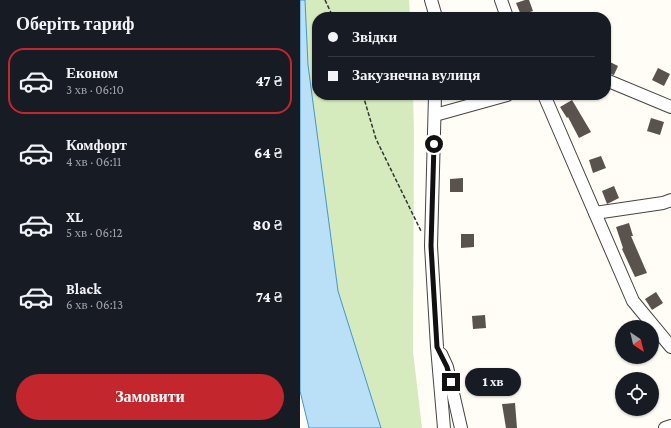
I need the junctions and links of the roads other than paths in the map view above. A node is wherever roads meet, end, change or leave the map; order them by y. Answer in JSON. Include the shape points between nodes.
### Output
{"nodes":[{"id":1,"x":431,"y":0,"type":"edge"},
{"id":2,"x":501,"y":0,"type":"edge"},
{"id":3,"x":435,"y":12,"type":"edge"},
{"id":4,"x":505,"y":12,"type":"edge"},
{"id":5,"x":611,"y":82,"type":"edge"},
{"id":6,"x":436,"y":100,"type":"edge"},
{"id":7,"x":489,"y":100,"type":"edge"},
{"id":8,"x":546,"y":100,"type":"edge"},
{"id":9,"x":671,"y":107,"type":"edge"},
{"id":10,"x":435,"y":115,"type":"junction"},
{"id":11,"x":671,"y":200,"type":"edge"},
{"id":12,"x":595,"y":213,"type":"junction"},
{"id":13,"x":437,"y":347,"type":"junction"},
{"id":14,"x":671,"y":347,"type":"edge"},
{"id":15,"x":671,"y":426,"type":"edge"},
{"id":16,"x":444,"y":428,"type":"edge"},
{"id":17,"x":461,"y":428,"type":"edge"},
{"id":18,"x":665,"y":428,"type":"edge"}],
"edges":[{"from":1,"to":3,"type":"street"},
{"from":2,"to":4,"type":"street"},
{"from":5,"to":9,"type":"street"},
{"from":6,"to":10,"type":"street"},
{"from":7,"to":10,"type":"street"},
{"from":8,"to":12,"type":"street"},
{"from":10,"to":13,"type":"street","via":[[431,246]]},
{"from":11,"to":12,"type":"street"},
{"from":12,"to":14,"type":"street","via":[[634,302]]},
{"from":13,"to":16,"type":"street"},
{"from":13,"to":17,"type":"street","via":[[447,367]]},
{"from":15,"to":18,"type":"street"}]}
